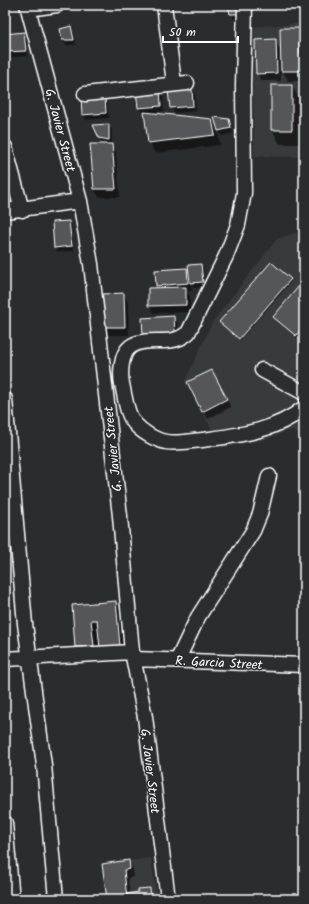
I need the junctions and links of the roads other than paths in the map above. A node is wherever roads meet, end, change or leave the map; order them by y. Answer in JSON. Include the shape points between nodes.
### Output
{"nodes":[{"id":1,"x":57,"y":5,"type":"edge"},
{"id":2,"x":164,"y":5,"type":"edge"},
{"id":3,"x":245,"y":5,"type":"edge"},
{"id":4,"x":28,"y":7,"type":"edge"},
{"id":5,"x":85,"y":94,"type":"dead end"},
{"id":6,"x":5,"y":147,"type":"edge"},
{"id":7,"x":80,"y":201,"type":"junction"},
{"id":8,"x":22,"y":210,"type":"junction"},
{"id":9,"x":5,"y":211,"type":"edge"},
{"id":10,"x":262,"y":370,"type":"dead end"},
{"id":11,"x":304,"y":393,"type":"edge"},
{"id":12,"x":5,"y":399,"type":"edge"},
{"id":13,"x":304,"y":408,"type":"edge"},
{"id":14,"x":269,"y":476,"type":"dead end"},
{"id":15,"x":133,"y":655,"type":"junction"},
{"id":16,"x":30,"y":658,"type":"junction"},
{"id":17,"x":5,"y":659,"type":"edge"},
{"id":18,"x":178,"y":659,"type":"junction"},
{"id":19,"x":304,"y":665,"type":"edge"},
{"id":20,"x":5,"y":824,"type":"edge"},
{"id":21,"x":12,"y":899,"type":"edge"},
{"id":22,"x":56,"y":899,"type":"edge"},
{"id":23,"x":168,"y":899,"type":"edge"}],
"edges":[{"from":1,"to":4,"type":"street"},
{"from":2,"to":5,"type":"street","via":[[181,83]]},
{"from":3,"to":13,"type":"street","via":[[244,193],[238,225],[226,256],[188,333],[177,339],[135,344],[125,354],[122,380],[129,413],[134,423],[165,442],[265,430],[289,419]]},
{"from":4,"to":7,"type":"street","name":"G. Javier Street"},
{"from":6,"to":8,"type":"street"},
{"from":7,"to":8,"type":"street"},
{"from":7,"to":15,"type":"street","name":"G. Javier Street","via":[[91,264]]},
{"from":8,"to":9,"type":"street"},
{"from":10,"to":11,"type":"street"},
{"from":12,"to":16,"type":"street"},
{"from":14,"to":18,"type":"street","via":[[253,531],[198,618]]},
{"from":15,"to":16,"type":"street","name":"R. Garcia Street"},
{"from":15,"to":18,"type":"street","name":"R. Garcia Street"},
{"from":15,"to":23,"type":"street","name":"G. Javier Street","via":[[145,717]]},
{"from":16,"to":17,"type":"street","name":"R. Garcia Street"},
{"from":16,"to":22,"type":"street","via":[[44,765]]},
{"from":18,"to":19,"type":"street","name":"R. Garcia Street","via":[[236,664]]},
{"from":20,"to":21,"type":"street"}]}
